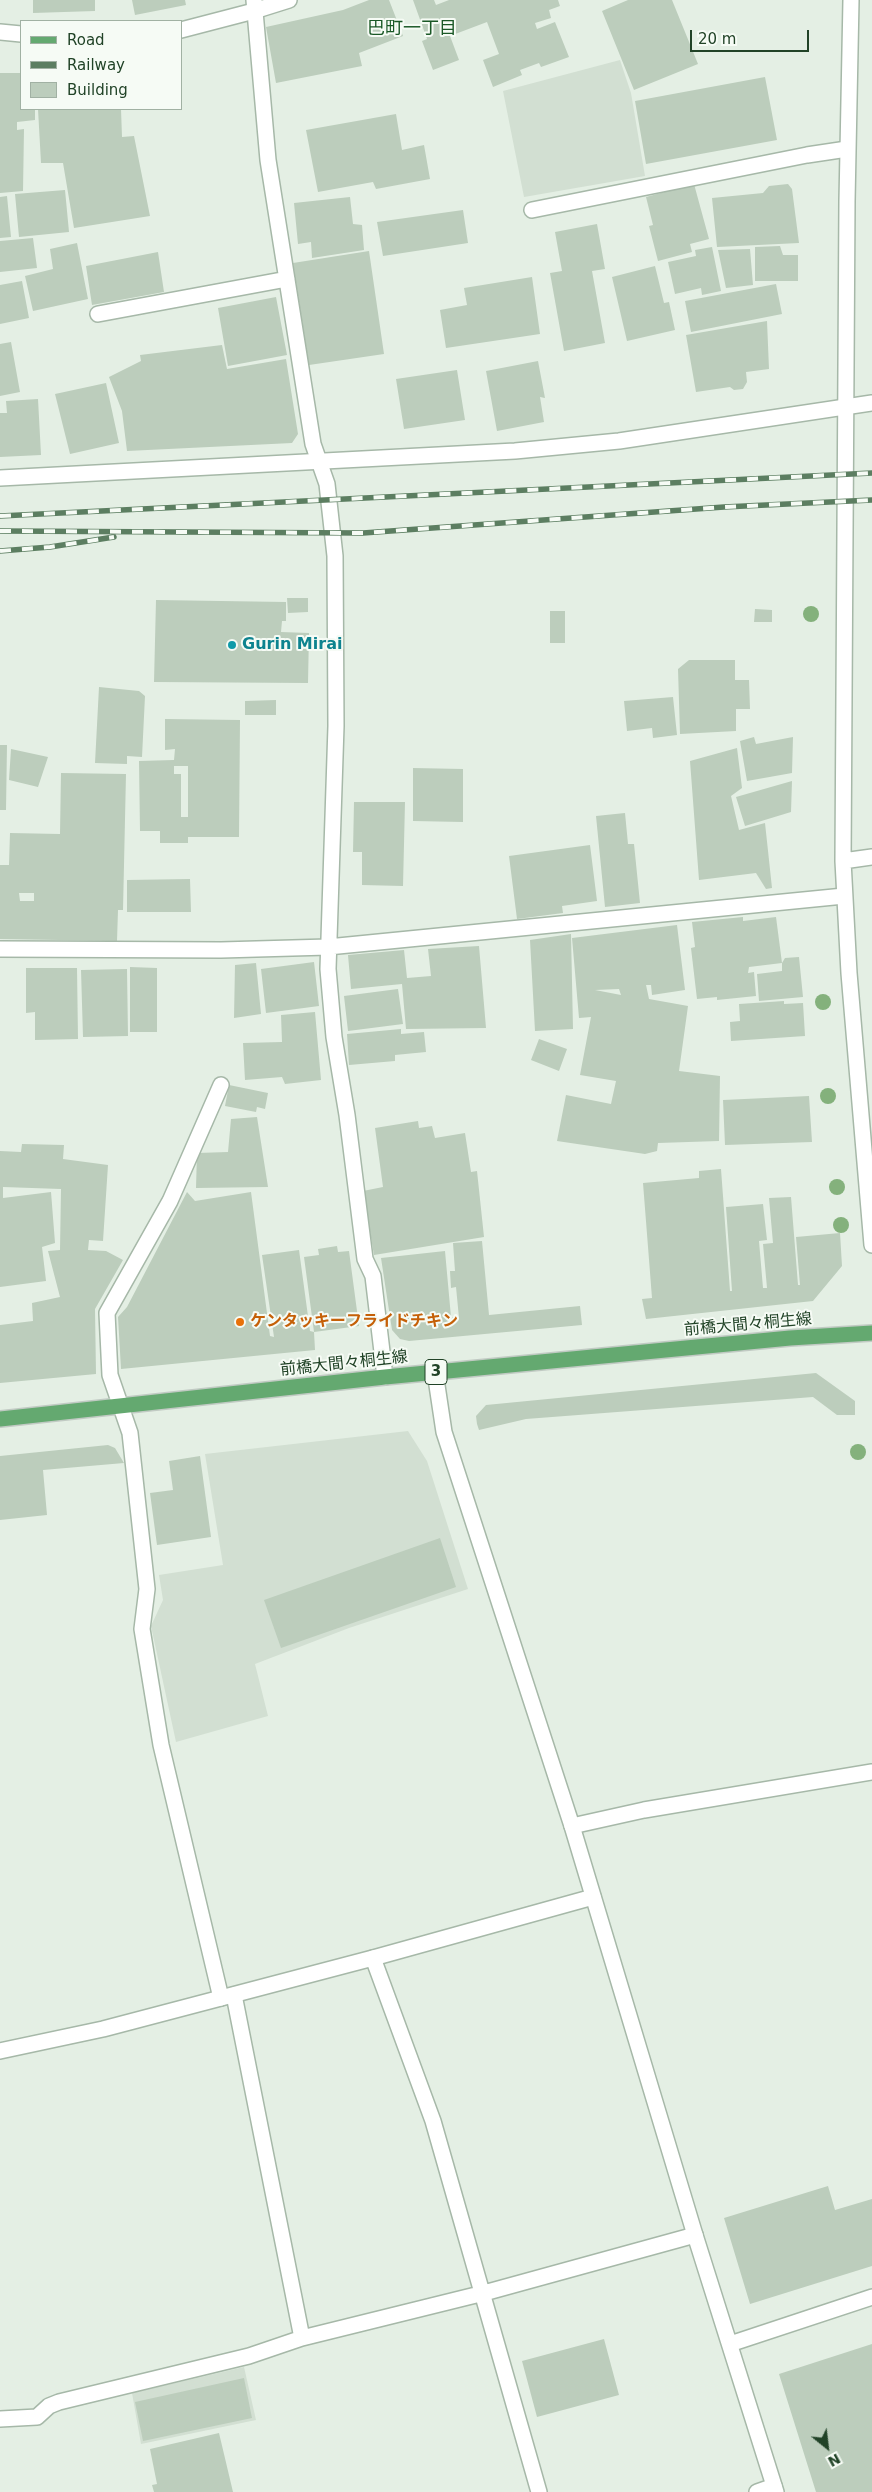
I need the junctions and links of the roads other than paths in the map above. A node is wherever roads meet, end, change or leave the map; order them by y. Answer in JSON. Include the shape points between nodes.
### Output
{"nodes":[{"id":1,"x":288,"y":0,"type":"edge"},
{"id":2,"x":851,"y":0,"type":"edge"},
{"id":3,"x":254,"y":6,"type":"edge"},
{"id":4,"x":182,"y":30,"type":"edge"},
{"id":5,"x":0,"y":32,"type":"edge"},
{"id":6,"x":20,"y":34,"type":"edge"},
{"id":7,"x":847,"y":149,"type":"junction"},
{"id":8,"x":532,"y":210,"type":"dead end"},
{"id":9,"x":287,"y":279,"type":"junction"},
{"id":10,"x":98,"y":314,"type":"dead end"},
{"id":11,"x":872,"y":403,"type":"edge"},
{"id":12,"x":847,"y":406,"type":"junction"},
{"id":13,"x":319,"y":462,"type":"junction"},
{"id":14,"x":0,"y":478,"type":"edge"},
{"id":15,"x":872,"y":857,"type":"edge"},
{"id":16,"x":843,"y":861,"type":"junction"},
{"id":17,"x":844,"y":896,"type":"junction"},
{"id":18,"x":328,"y":947,"type":"junction"},
{"id":19,"x":0,"y":949,"type":"edge"},
{"id":20,"x":221,"y":1085,"type":"dead end"},
{"id":21,"x":872,"y":1245,"type":"edge"},
{"id":22,"x":872,"y":1333,"type":"edge"},
{"id":23,"x":435,"y":1372,"type":"junction"},
{"id":24,"x":385,"y":1377,"type":"junction"},
{"id":25,"x":120,"y":1407,"type":"junction"},
{"id":26,"x":0,"y":1419,"type":"edge"},
{"id":27,"x":872,"y":1772,"type":"edge"},
{"id":28,"x":572,"y":1826,"type":"junction"},
{"id":29,"x":593,"y":1897,"type":"junction"},
{"id":30,"x":373,"y":1958,"type":"junction"},
{"id":31,"x":227,"y":1996,"type":"junction"},
{"id":32,"x":0,"y":2051,"type":"edge"},
{"id":33,"x":695,"y":2235,"type":"junction"},
{"id":34,"x":484,"y":2293,"type":"junction"},
{"id":35,"x":872,"y":2297,"type":"edge"},
{"id":36,"x":302,"y":2338,"type":"junction"},
{"id":37,"x":730,"y":2344,"type":"junction"},
{"id":38,"x":0,"y":2419,"type":"edge"},
{"id":39,"x":775,"y":2489,"type":"edge"},
{"id":40,"x":539,"y":2492,"type":"edge"},
{"id":41,"x":757,"y":2492,"type":"edge"}],
"edges":[{"from":1,"to":3,"type":"street"},
{"from":2,"to":7,"type":"street"},
{"from":3,"to":4,"type":"street"},
{"from":3,"to":9,"type":"street","via":[[268,160]]},
{"from":5,"to":6,"type":"street"},
{"from":7,"to":8,"type":"street"},
{"from":7,"to":12,"type":"street"},
{"from":9,"to":10,"type":"street"},
{"from":9,"to":13,"type":"street","via":[[313,444]]},
{"from":11,"to":12,"type":"street"},
{"from":12,"to":13,"type":"street","via":[[573,446]]},
{"from":12,"to":16,"type":"street"},
{"from":13,"to":14,"type":"street"},
{"from":13,"to":18,"type":"street","via":[[327,484],[335,556],[336,726]]},
{"from":15,"to":16,"type":"street"},
{"from":16,"to":17,"type":"street"},
{"from":17,"to":18,"type":"street"},
{"from":17,"to":21,"type":"street"},
{"from":18,"to":19,"type":"street"},
{"from":18,"to":24,"type":"street","via":[[334,1037],[364,1259],[373,1276]]},
{"from":20,"to":25,"type":"street","via":[[170,1200],[107,1313],[110,1375]]},
{"from":22,"to":23,"type":"main road","name":"前橋大間々桐生線","number":"3"},
{"from":23,"to":24,"type":"main road","name":"前橋大間々桐生線","number":"3"},
{"from":23,"to":28,"type":"street","via":[[444,1432]]},
{"from":24,"to":25,"type":"main road","name":"前橋大間々桐生線","number":"3"},
{"from":25,"to":26,"type":"main road","name":"前橋大間々桐生線","number":"3"},
{"from":25,"to":31,"type":"street","via":[[130,1434],[146,1589],[142,1629],[161,1745]]},
{"from":27,"to":28,"type":"street","via":[[644,1810]]},
{"from":28,"to":29,"type":"street"},
{"from":29,"to":30,"type":"street"},
{"from":29,"to":33,"type":"street"},
{"from":30,"to":31,"type":"street"},
{"from":30,"to":34,"type":"street","via":[[433,2121]]},
{"from":31,"to":32,"type":"street","via":[[103,2029]]},
{"from":31,"to":36,"type":"street"},
{"from":33,"to":34,"type":"street"},
{"from":33,"to":37,"type":"street"},
{"from":34,"to":36,"type":"street"},
{"from":34,"to":40,"type":"street"},
{"from":35,"to":37,"type":"street"},
{"from":36,"to":38,"type":"street","via":[[249,2356],[59,2402],[37,2417]]},
{"from":37,"to":39,"type":"street"},
{"from":39,"to":41,"type":"street"}]}
